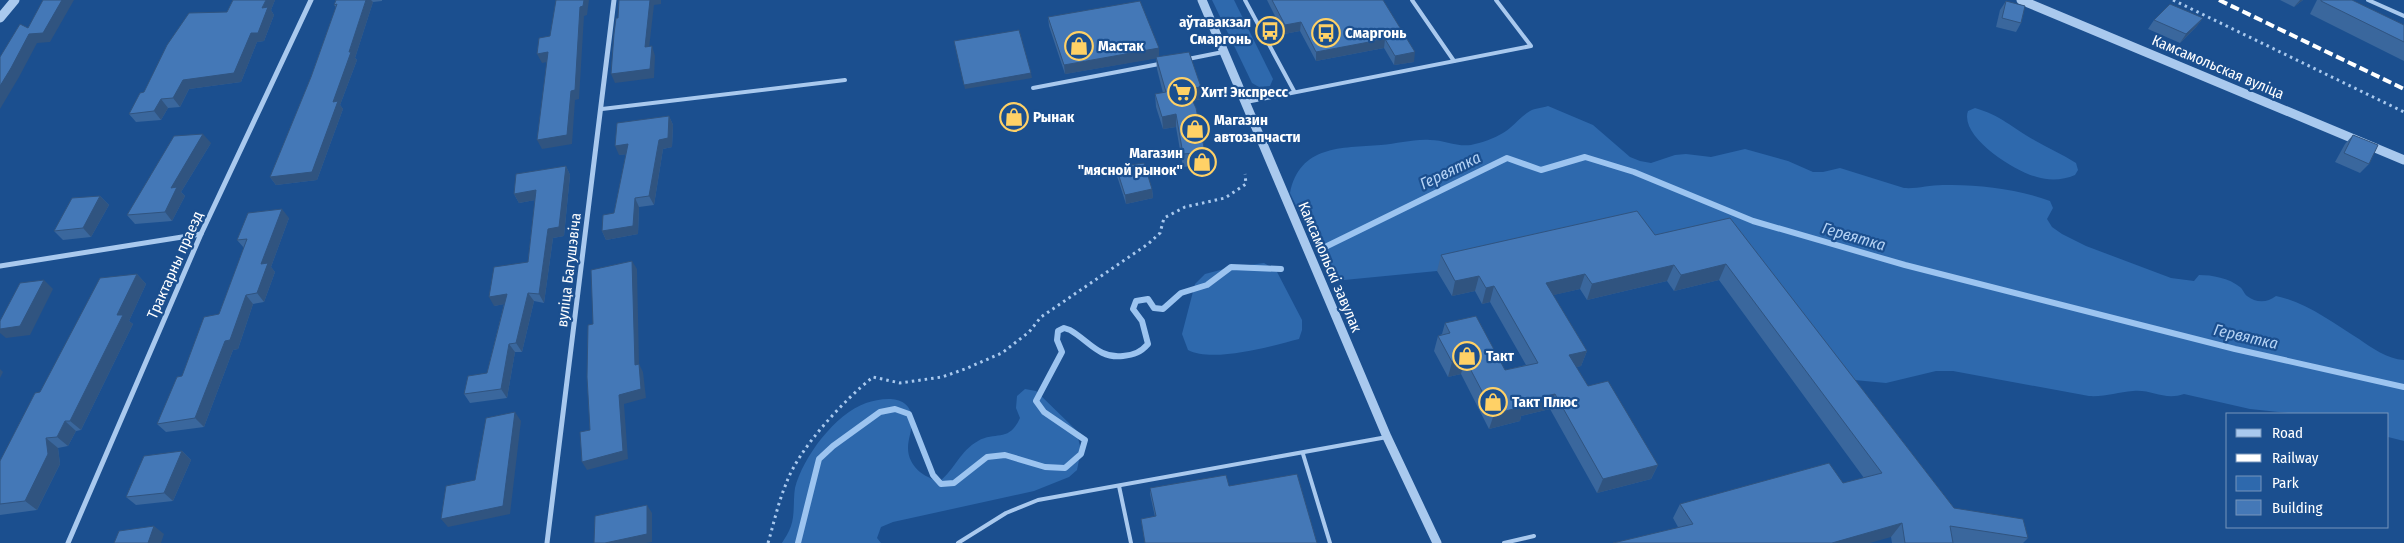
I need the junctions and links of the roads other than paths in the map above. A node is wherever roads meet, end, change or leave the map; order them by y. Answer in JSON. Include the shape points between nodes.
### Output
{"nodes":[{"id":1,"x":14,"y":0,"type":"edge"},
{"id":2,"x":311,"y":0,"type":"edge"},
{"id":3,"x":614,"y":0,"type":"edge"},
{"id":4,"x":1202,"y":0,"type":"edge"},
{"id":5,"x":1245,"y":0,"type":"edge"},
{"id":6,"x":1412,"y":0,"type":"edge"},
{"id":7,"x":1496,"y":0,"type":"edge"},
{"id":8,"x":2021,"y":0,"type":"edge"},
{"id":9,"x":2368,"y":0,"type":"edge"},
{"id":10,"x":2404,"y":16,"type":"edge"},
{"id":11,"x":0,"y":18,"type":"edge"},
{"id":12,"x":1223,"y":52,"type":"junction"},
{"id":13,"x":1185,"y":60,"type":"edge"},
{"id":14,"x":1454,"y":61,"type":"junction"},
{"id":15,"x":1166,"y":63,"type":"edge"},
{"id":16,"x":845,"y":80,"type":"dead end"},
{"id":17,"x":1033,"y":88,"type":"dead end"},
{"id":18,"x":1294,"y":91,"type":"junction"},
{"id":19,"x":1245,"y":102,"type":"junction"},
{"id":20,"x":602,"y":109,"type":"junction"},
{"id":21,"x":2404,"y":160,"type":"edge"},
{"id":22,"x":201,"y":234,"type":"junction"},
{"id":23,"x":0,"y":266,"type":"edge"},
{"id":24,"x":1387,"y":437,"type":"junction"},
{"id":25,"x":1303,"y":454,"type":"junction"},
{"id":26,"x":1119,"y":486,"type":"junction"},
{"id":27,"x":1534,"y":536,"type":"dead end"},
{"id":28,"x":68,"y":543,"type":"edge"},
{"id":29,"x":547,"y":543,"type":"edge"},
{"id":30,"x":958,"y":543,"type":"edge"},
{"id":31,"x":1131,"y":543,"type":"edge"},
{"id":32,"x":1330,"y":543,"type":"edge"},
{"id":33,"x":1437,"y":543,"type":"edge"},
{"id":34,"x":1504,"y":543,"type":"edge"}],
"edges":[{"from":1,"to":11,"type":"street"},
{"from":2,"to":22,"type":"street","name":"Трактарны праезд"},
{"from":3,"to":20,"type":"street","name":"вуліца Багушэвіча"},
{"from":4,"to":12,"type":"street","name":"Камсамольскі завулак"},
{"from":5,"to":18,"type":"lane"},
{"from":6,"to":14,"type":"lane"},
{"from":7,"to":14,"type":"lane","via":[[1531,46]]},
{"from":8,"to":21,"type":"street","name":"Камсамольская вуліца"},
{"from":9,"to":10,"type":"lane"},
{"from":12,"to":13,"type":"lane"},
{"from":12,"to":19,"type":"street","name":"Камсамольскі завулак"},
{"from":14,"to":18,"type":"lane"},
{"from":15,"to":17,"type":"lane"},
{"from":16,"to":20,"type":"lane"},
{"from":18,"to":19,"type":"lane"},
{"from":19,"to":24,"type":"street","name":"Камсамольскі завулак"},
{"from":20,"to":29,"type":"street","name":"вуліца Багушэвіча"},
{"from":22,"to":23,"type":"street"},
{"from":22,"to":28,"type":"street","name":"Трактарны праезд"},
{"from":24,"to":25,"type":"lane"},
{"from":24,"to":33,"type":"street","name":"Камсамольскі завулак"},
{"from":25,"to":26,"type":"lane"},
{"from":25,"to":32,"type":"lane"},
{"from":26,"to":30,"type":"lane","via":[[1038,500],[1006,512]]},
{"from":26,"to":31,"type":"lane"},
{"from":27,"to":34,"type":"lane"}]}
